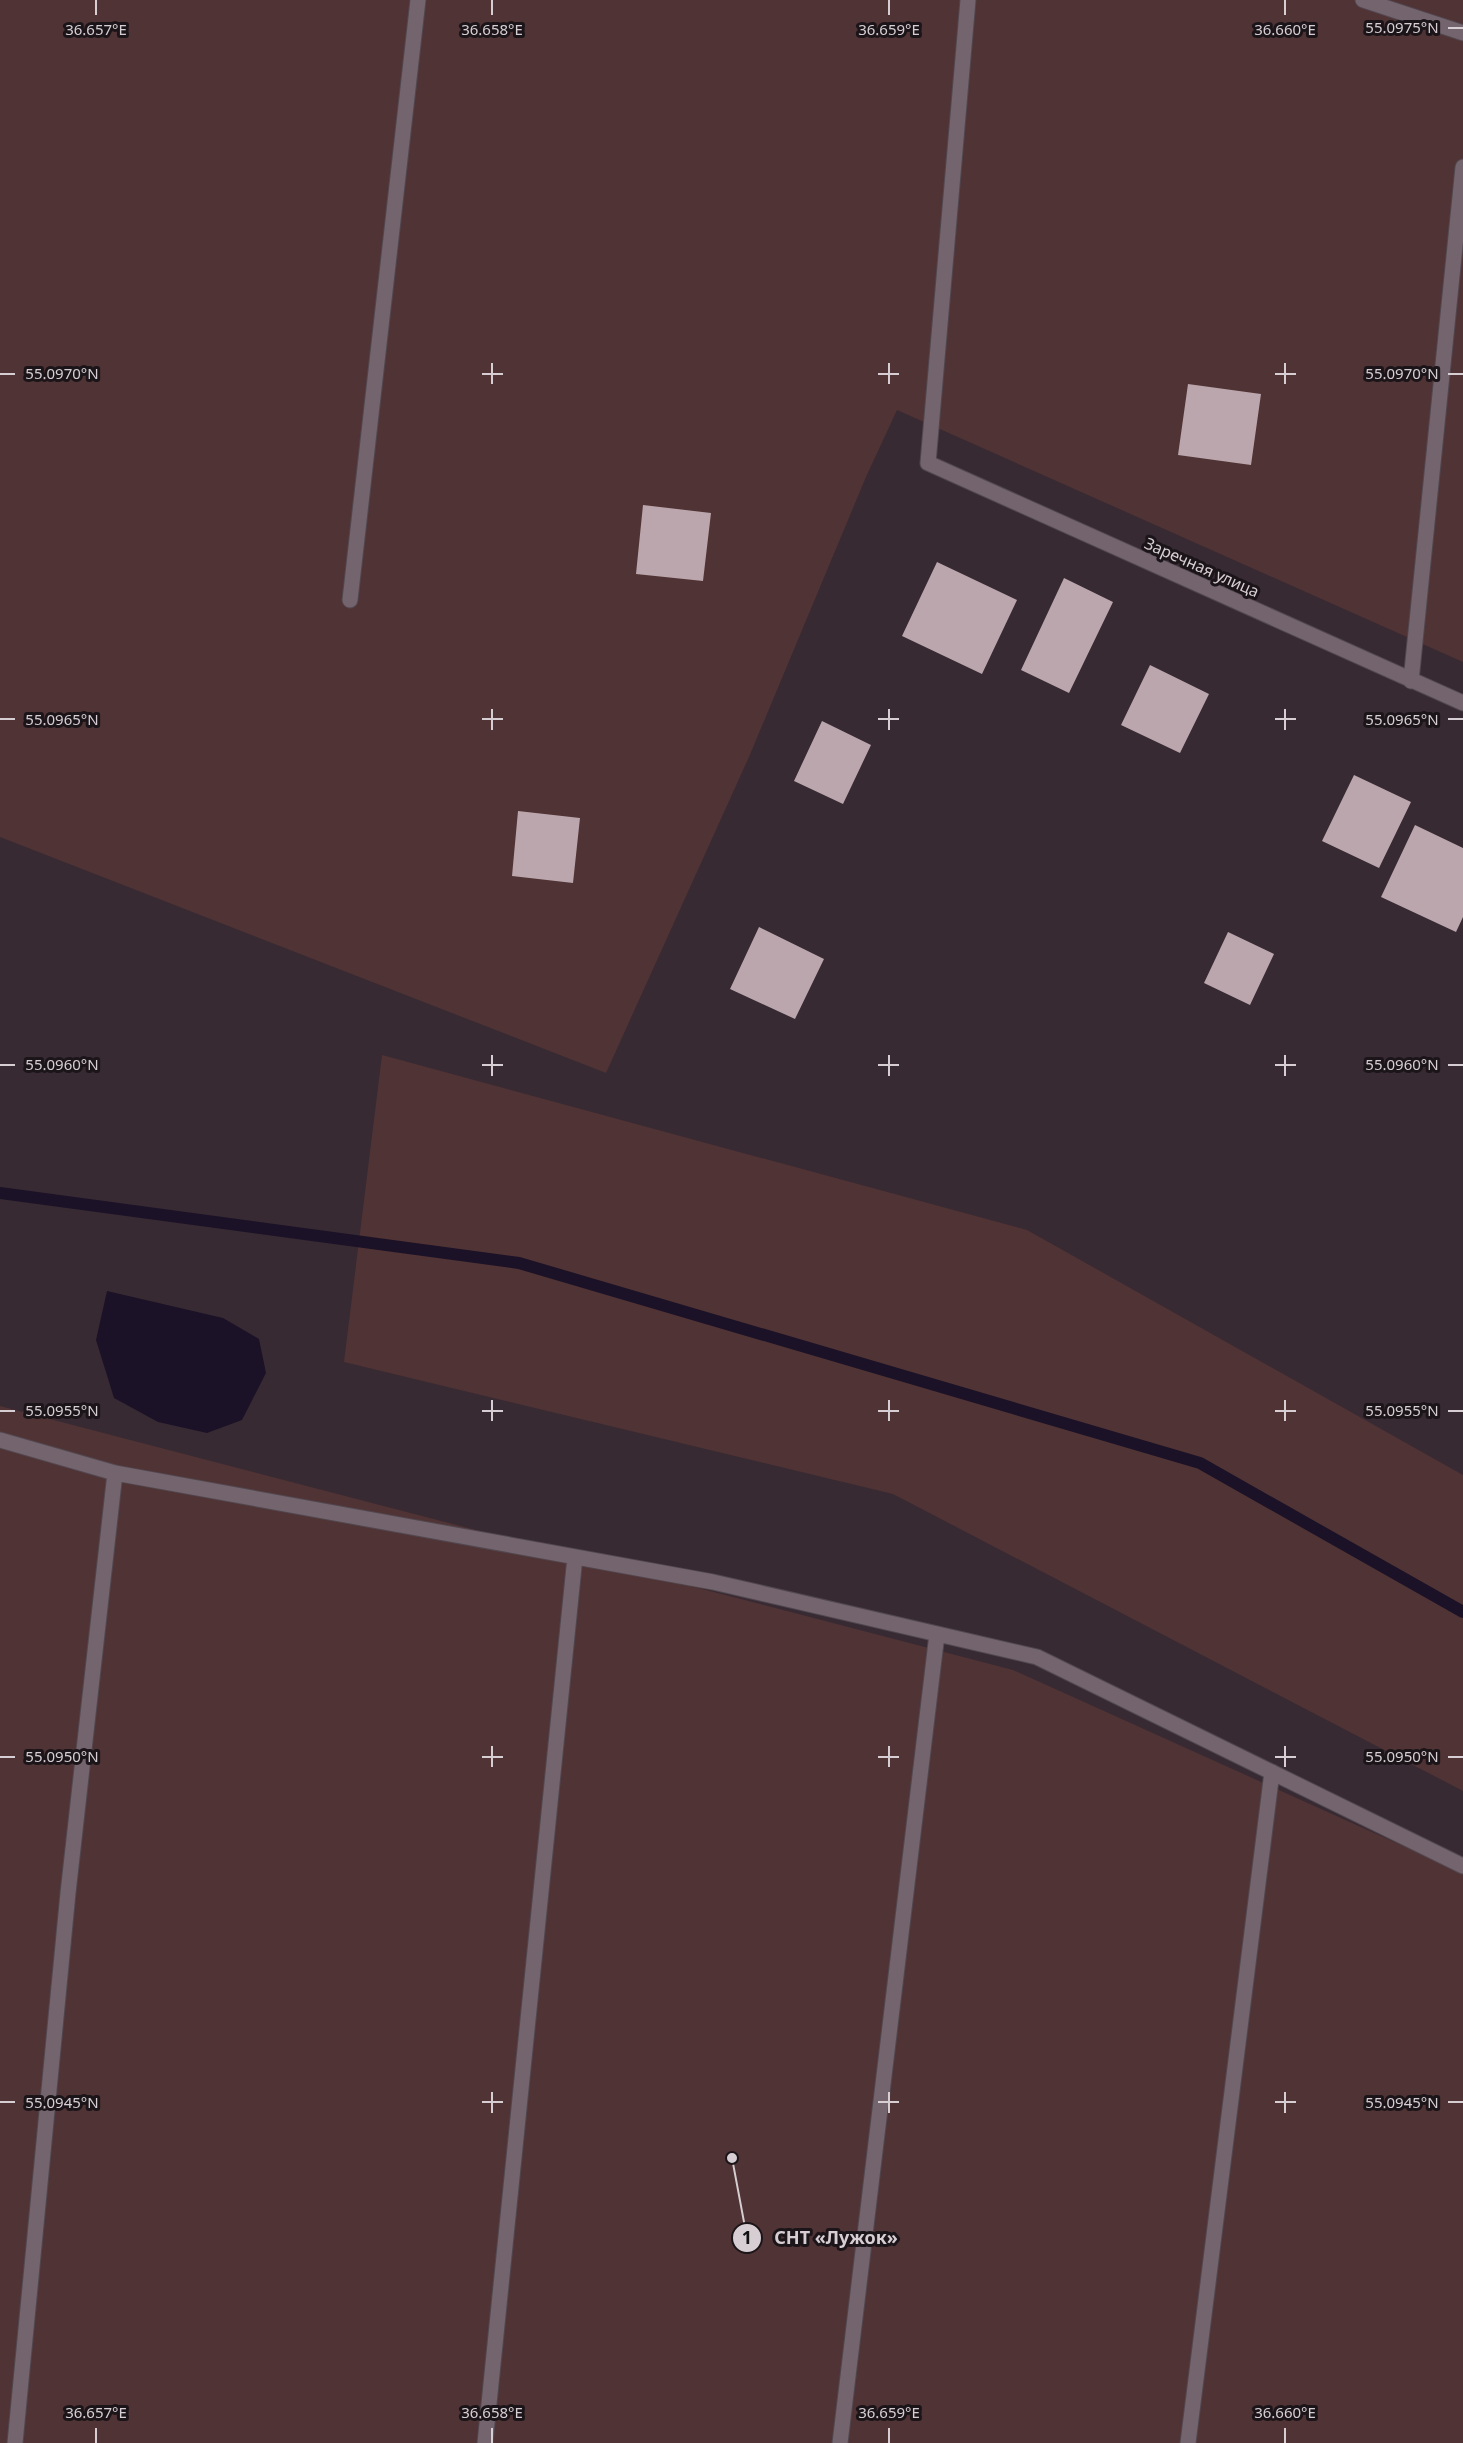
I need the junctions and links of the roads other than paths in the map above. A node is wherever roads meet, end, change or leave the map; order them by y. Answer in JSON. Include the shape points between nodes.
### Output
{"nodes":[{"id":1,"x":418,"y":0,"type":"edge"},
{"id":2,"x":968,"y":0,"type":"edge"},
{"id":3,"x":1363,"y":0,"type":"edge"},
{"id":4,"x":1463,"y":33,"type":"edge"},
{"id":5,"x":1463,"y":167,"type":"edge"},
{"id":6,"x":350,"y":600,"type":"dead end"},
{"id":7,"x":1410,"y":681,"type":"junction"},
{"id":8,"x":1463,"y":704,"type":"edge"},
{"id":9,"x":0,"y":1440,"type":"edge"},
{"id":10,"x":115,"y":1473,"type":"junction"},
{"id":11,"x":575,"y":1557,"type":"junction"},
{"id":12,"x":938,"y":1634,"type":"junction"},
{"id":13,"x":1272,"y":1772,"type":"junction"},
{"id":14,"x":1463,"y":1866,"type":"edge"},
{"id":15,"x":15,"y":2443,"type":"edge"},
{"id":16,"x":485,"y":2443,"type":"edge"},
{"id":17,"x":840,"y":2443,"type":"edge"},
{"id":18,"x":1188,"y":2443,"type":"edge"}],
"edges":[{"from":1,"to":6,"type":"street"},
{"from":2,"to":7,"type":"street","name":"Заречная улица","via":[[928,463]]},
{"from":3,"to":4,"type":"street"},
{"from":5,"to":7,"type":"street"},
{"from":7,"to":8,"type":"street","name":"Заречная улица"},
{"from":9,"to":10,"type":"street"},
{"from":10,"to":11,"type":"street"},
{"from":10,"to":15,"type":"street","via":[[68,1893]]},
{"from":11,"to":12,"type":"street","via":[[713,1582]]},
{"from":11,"to":16,"type":"street"},
{"from":12,"to":13,"type":"street","via":[[1037,1657]]},
{"from":12,"to":17,"type":"street"},
{"from":13,"to":14,"type":"street"},
{"from":13,"to":18,"type":"street"}]}
